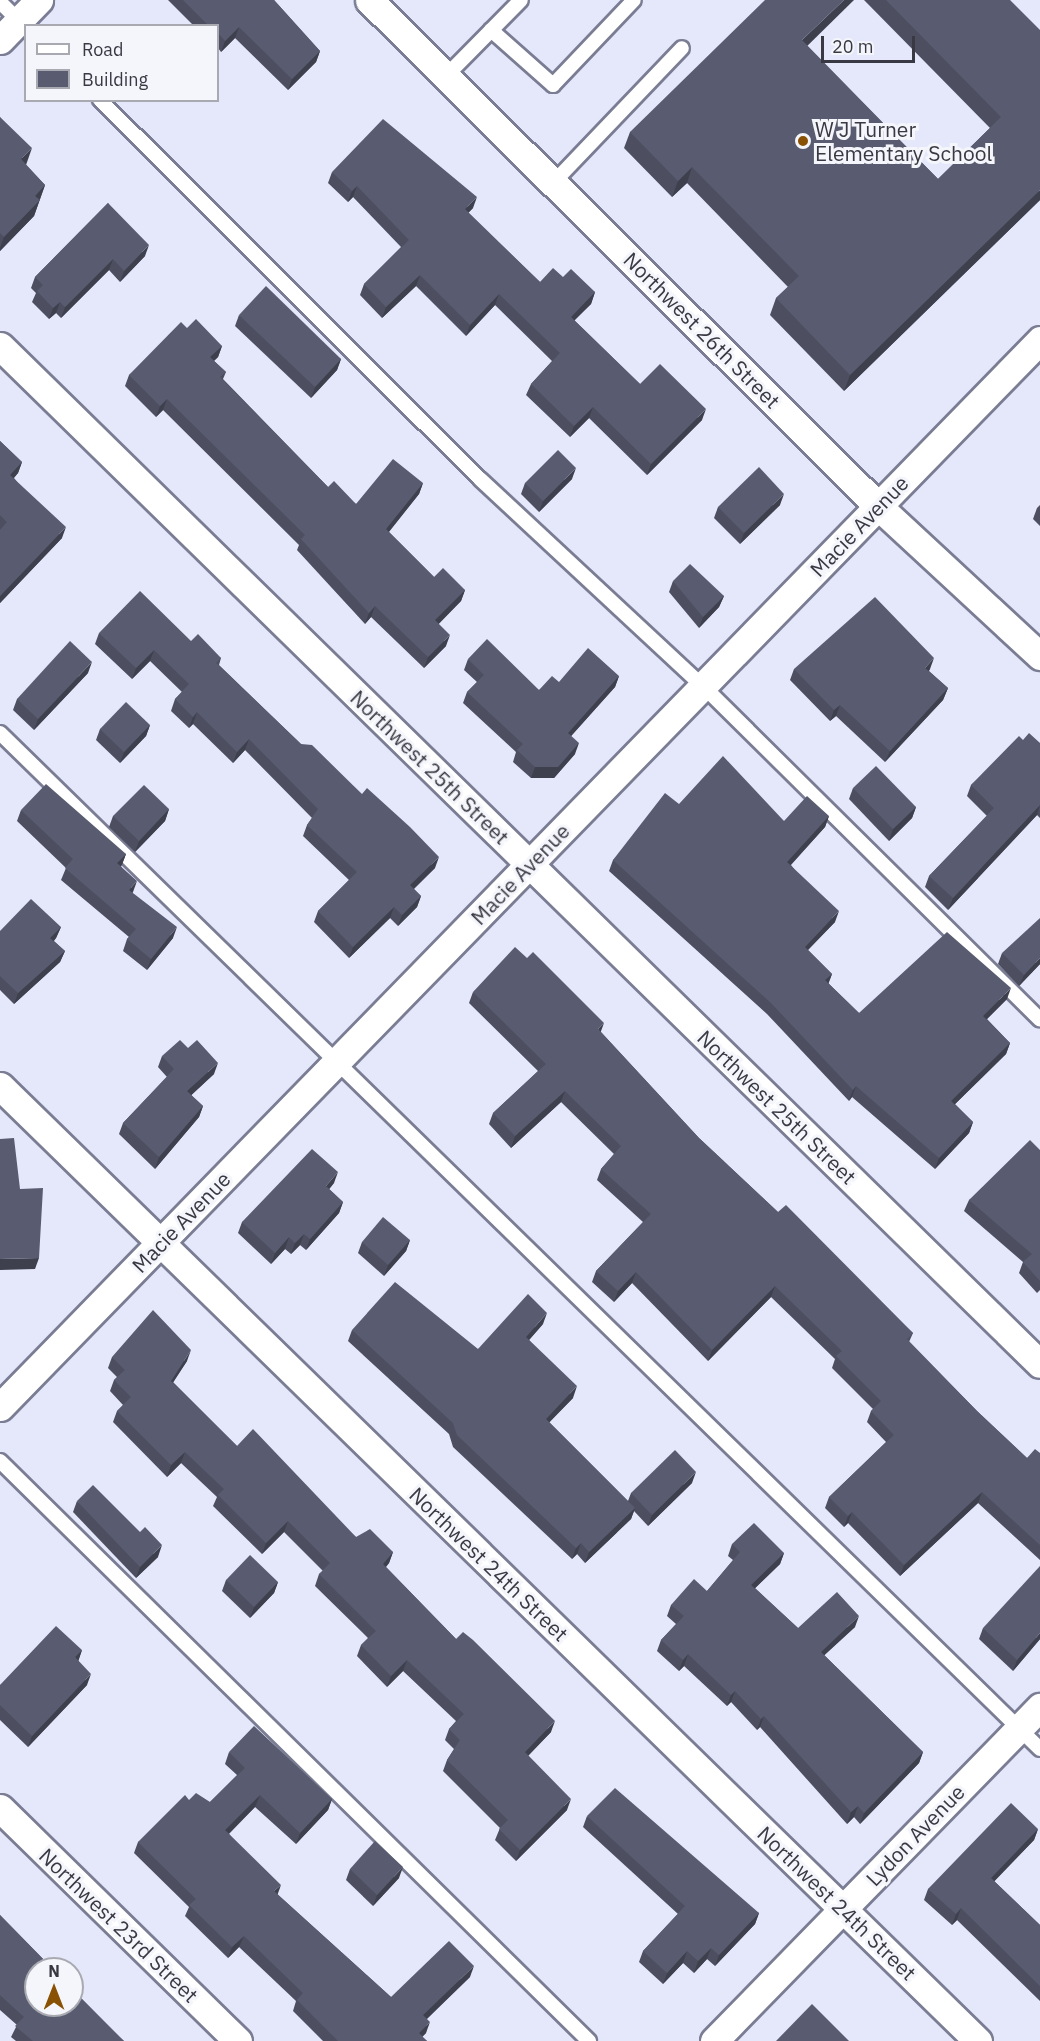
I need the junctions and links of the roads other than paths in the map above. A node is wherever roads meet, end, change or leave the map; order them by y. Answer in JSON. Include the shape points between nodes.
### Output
{"nodes":[{"id":1,"x":39,"y":0,"type":"edge"},
{"id":2,"x":369,"y":0,"type":"edge"},
{"id":3,"x":521,"y":0,"type":"edge"},
{"id":4,"x":634,"y":0,"type":"edge"},
{"id":5,"x":0,"y":2,"type":"edge"},
{"id":6,"x":22,"y":24,"type":"edge"},
{"id":7,"x":491,"y":30,"type":"junction"},
{"id":8,"x":0,"y":40,"type":"edge"},
{"id":9,"x":682,"y":48,"type":"dead end"},
{"id":10,"x":447,"y":75,"type":"junction"},
{"id":11,"x":102,"y":102,"type":"edge"},
{"id":12,"x":554,"y":182,"type":"junction"},
{"id":13,"x":1040,"y":340,"type":"edge"},
{"id":14,"x":0,"y":346,"type":"edge"},
{"id":15,"x":878,"y":506,"type":"junction"},
{"id":16,"x":1040,"y":656,"type":"edge"},
{"id":17,"x":704,"y":686,"type":"junction"},
{"id":18,"x":0,"y":733,"type":"edge"},
{"id":19,"x":529,"y":864,"type":"junction"},
{"id":20,"x":1040,"y":1019,"type":"edge"},
{"id":21,"x":334,"y":1064,"type":"junction"},
{"id":22,"x":0,"y":1086,"type":"edge"},
{"id":23,"x":160,"y":1243,"type":"junction"},
{"id":24,"x":1040,"y":1364,"type":"edge"},
{"id":25,"x":0,"y":1407,"type":"edge"},
{"id":26,"x":0,"y":1461,"type":"edge"},
{"id":27,"x":1040,"y":1707,"type":"edge"},
{"id":28,"x":1019,"y":1728,"type":"junction"},
{"id":29,"x":1040,"y":1749,"type":"edge"},
{"id":30,"x":0,"y":1808,"type":"edge"},
{"id":31,"x":843,"y":1909,"type":"junction"},
{"id":32,"x":238,"y":2041,"type":"edge"},
{"id":33,"x":589,"y":2041,"type":"edge"},
{"id":34,"x":714,"y":2041,"type":"edge"},
{"id":35,"x":978,"y":2041,"type":"edge"}],
"edges":[{"from":1,"to":6,"type":"street"},
{"from":2,"to":10,"type":"street","name":"Northwest 26th Street"},
{"from":3,"to":7,"type":"lane"},
{"from":4,"to":7,"type":"lane","via":[[553,84]]},
{"from":5,"to":6,"type":"lane"},
{"from":6,"to":8,"type":"street"},
{"from":7,"to":10,"type":"lane"},
{"from":9,"to":12,"type":"lane"},
{"from":10,"to":12,"type":"street","name":"Northwest 26th Street"},
{"from":11,"to":17,"type":"lane","via":[[481,480]]},
{"from":12,"to":15,"type":"street","name":"Northwest 26th Street"},
{"from":13,"to":15,"type":"street","name":"Macie Avenue"},
{"from":14,"to":19,"type":"street","name":"Northwest 25th Street"},
{"from":15,"to":16,"type":"street","name":"Northwest 26th Street"},
{"from":15,"to":17,"type":"street","name":"Macie Avenue"},
{"from":17,"to":19,"type":"street","name":"Macie Avenue"},
{"from":17,"to":20,"type":"lane"},
{"from":18,"to":21,"type":"lane"},
{"from":19,"to":21,"type":"street","name":"Macie Avenue"},
{"from":19,"to":24,"type":"street","name":"Northwest 25th Street"},
{"from":21,"to":23,"type":"street","name":"Macie Avenue"},
{"from":21,"to":28,"type":"lane"},
{"from":22,"to":23,"type":"street","name":"Northwest 24th Street"},
{"from":23,"to":25,"type":"street","name":"Macie Avenue"},
{"from":23,"to":31,"type":"street","name":"Northwest 24th Street"},
{"from":26,"to":33,"type":"lane"},
{"from":27,"to":28,"type":"street","name":"Lydon Avenue"},
{"from":28,"to":29,"type":"lane"},
{"from":28,"to":31,"type":"street","name":"Lydon Avenue"},
{"from":30,"to":32,"type":"street","name":"Northwest 23rd Street"},
{"from":31,"to":34,"type":"street","name":"Lydon Avenue"},
{"from":31,"to":35,"type":"street","name":"Northwest 24th Street"}]}
